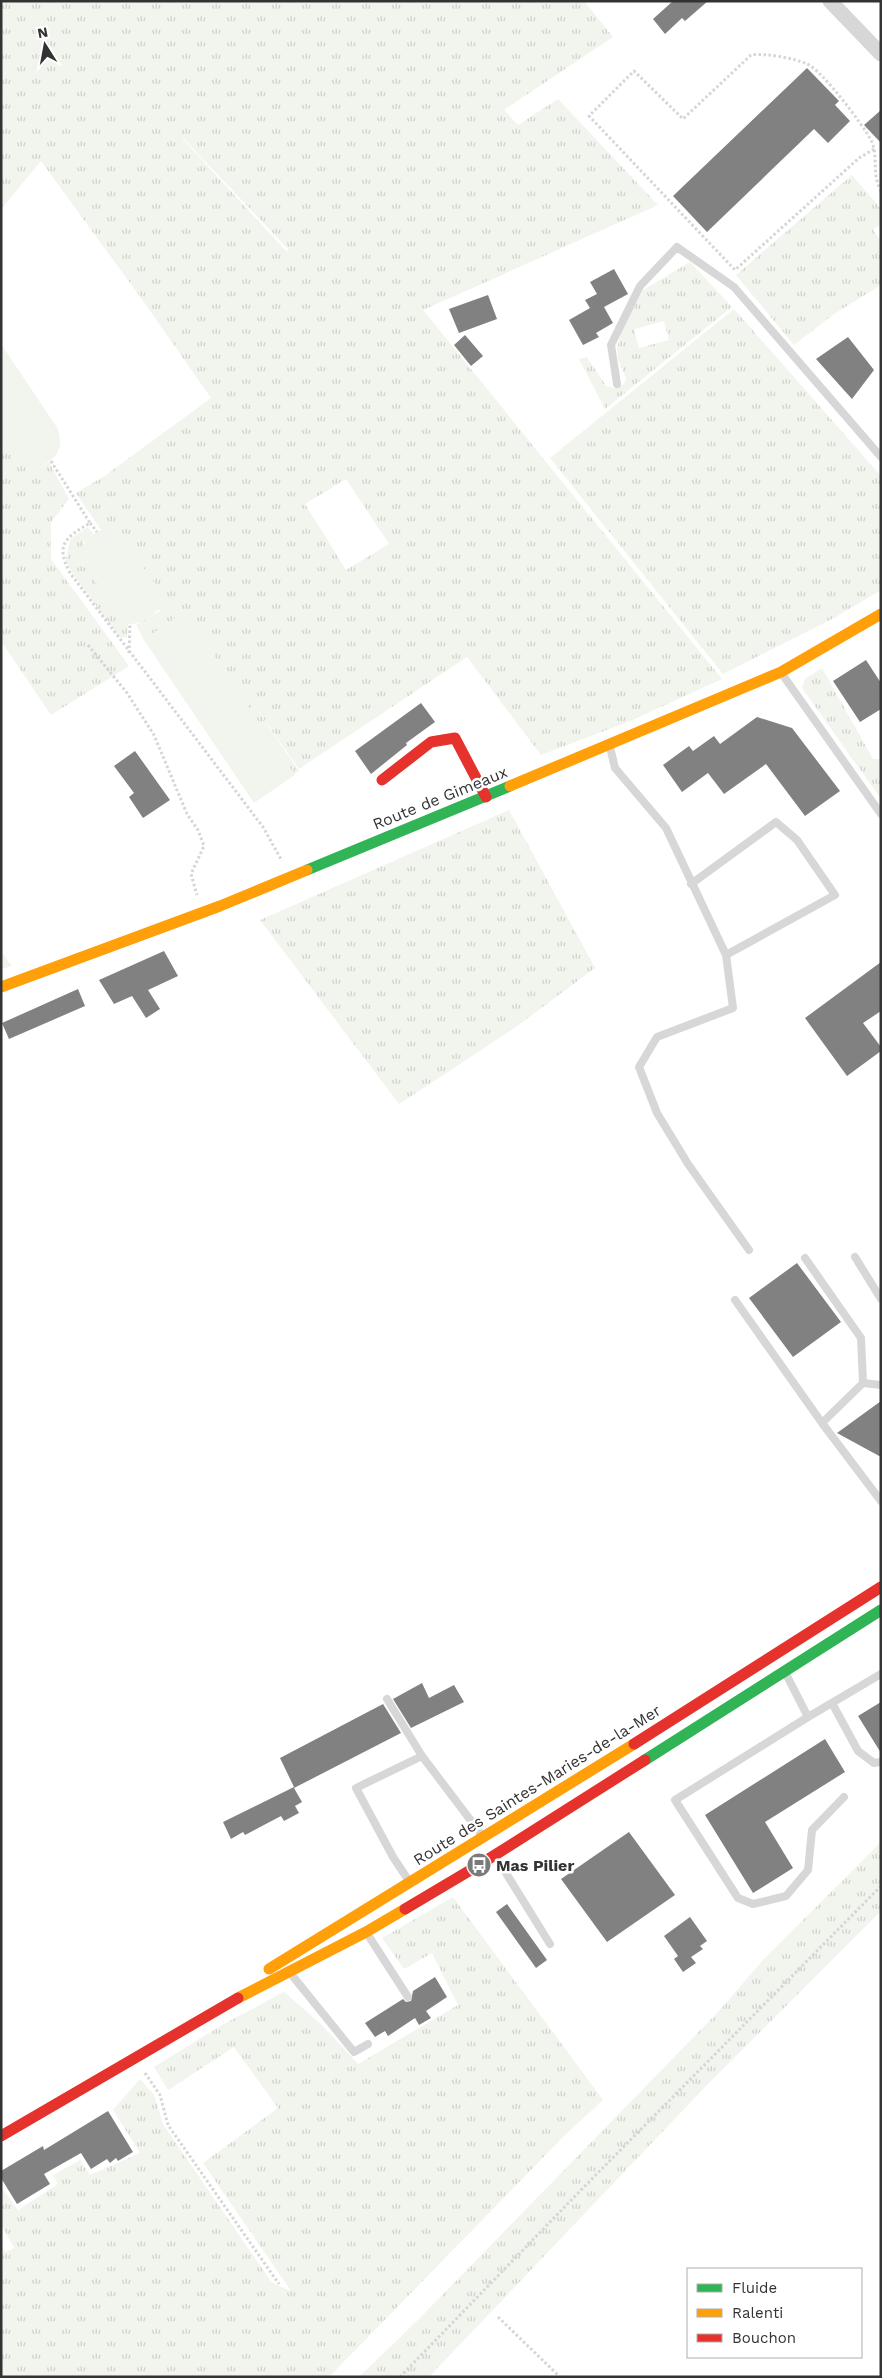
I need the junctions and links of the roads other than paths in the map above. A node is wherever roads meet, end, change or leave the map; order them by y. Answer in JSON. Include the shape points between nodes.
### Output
{"nodes":[{"id":1,"x":830,"y":1,"type":"edge"},
{"id":2,"x":881,"y":54,"type":"edge"},
{"id":3,"x":617,"y":384,"type":"dead end"},
{"id":4,"x":881,"y":457,"type":"edge"},
{"id":5,"x":881,"y":614,"type":"edge"},
{"id":6,"x":780,"y":672,"type":"junction"},
{"id":7,"x":610,"y":745,"type":"junction"},
{"id":8,"x":382,"y":780,"type":"dead end"},
{"id":9,"x":486,"y":797,"type":"junction"},
{"id":10,"x":881,"y":814,"type":"edge"},
{"id":11,"x":691,"y":884,"type":"junction"},
{"id":12,"x":726,"y":955,"type":"junction"},
{"id":13,"x":1,"y":987,"type":"edge"},
{"id":14,"x":749,"y":1250,"type":"dead end"},
{"id":15,"x":855,"y":1257,"type":"dead end"},
{"id":16,"x":805,"y":1258,"type":"dead end"},
{"id":17,"x":881,"y":1299,"type":"edge"},
{"id":18,"x":735,"y":1300,"type":"dead end"},
{"id":19,"x":863,"y":1383,"type":"junction"},
{"id":20,"x":881,"y":1385,"type":"edge"},
{"id":21,"x":822,"y":1422,"type":"junction"},
{"id":22,"x":881,"y":1501,"type":"edge"},
{"id":23,"x":881,"y":1587,"type":"edge"},
{"id":24,"x":881,"y":1610,"type":"edge"},
{"id":25,"x":774,"y":1656,"type":"junction"},
{"id":26,"x":785,"y":1673,"type":"junction"},
{"id":27,"x":881,"y":1674,"type":"edge"},
{"id":28,"x":387,"y":1699,"type":"dead end"},
{"id":29,"x":832,"y":1703,"type":"junction"},
{"id":30,"x":808,"y":1718,"type":"junction"},
{"id":31,"x":422,"y":1756,"type":"junction"},
{"id":32,"x":881,"y":1762,"type":"edge"},
{"id":33,"x":603,"y":1764,"type":"junction"},
{"id":34,"x":613,"y":1782,"type":"junction"},
{"id":35,"x":844,"y":1797,"type":"dead end"},
{"id":36,"x":489,"y":1847,"type":"junction"},
{"id":37,"x":416,"y":1891,"type":"junction"},
{"id":38,"x":356,"y":1915,"type":"junction"},
{"id":39,"x":366,"y":1932,"type":"junction"},
{"id":40,"x":550,"y":1944,"type":"dead end"},
{"id":41,"x":282,"y":1959,"type":"junction"},
{"id":42,"x":290,"y":1973,"type":"junction"},
{"id":43,"x":408,"y":1997,"type":"dead end"},
{"id":44,"x":212,"y":2012,"type":"junction"},
{"id":45,"x":368,"y":2044,"type":"dead end"},
{"id":46,"x":1,"y":2136,"type":"edge"}],
"edges":[{"from":1,"to":2,"type":"street"},
{"from":3,"to":4,"type":"lane","via":[[611,345],[640,286],[677,247],[734,287]]},
{"from":5,"to":6,"type":"main road","name":"Route de Gimeaux"},
{"from":6,"to":7,"type":"main road","name":"Route de Gimeaux"},
{"from":6,"to":10,"type":"lane"},
{"from":7,"to":9,"type":"main road","name":"Route de Gimeaux"},
{"from":7,"to":11,"type":"lane","via":[[616,768],[666,828]]},
{"from":8,"to":9,"type":"main road","via":[[431,742],[455,738]]},
{"from":9,"to":13,"type":"main road","name":"Route de Gimeaux","via":[[201,913]]},
{"from":11,"to":12,"type":"lane"},
{"from":11,"to":12,"type":"lane","via":[[776,822],[797,840],[834,895]]},
{"from":12,"to":14,"type":"lane","via":[[733,1008],[657,1037],[639,1067],[657,1113],[688,1164]]},
{"from":15,"to":17,"type":"lane"},
{"from":16,"to":19,"type":"lane","via":[[861,1338]]},
{"from":18,"to":21,"type":"lane"},
{"from":19,"to":20,"type":"lane"},
{"from":19,"to":21,"type":"lane"},
{"from":21,"to":22,"type":"lane"},
{"from":23,"to":25,"type":"main road","name":"Route des Saintes-Maries-de-la-Mer"},
{"from":24,"to":26,"type":"main road","name":"Route des Saintes-Maries-de-la-Mer"},
{"from":25,"to":26,"type":"lane"},
{"from":25,"to":33,"type":"main road","name":"Route des Saintes-Maries-de-la-Mer"},
{"from":26,"to":30,"type":"lane"},
{"from":26,"to":34,"type":"main road","name":"Route des Saintes-Maries-de-la-Mer"},
{"from":27,"to":29,"type":"lane"},
{"from":28,"to":31,"type":"lane"},
{"from":29,"to":30,"type":"lane"},
{"from":29,"to":32,"type":"lane","via":[[858,1750],[874,1763]]},
{"from":30,"to":35,"type":"lane","via":[[675,1800],[738,1898],[753,1904],[786,1896],[808,1870],[812,1830]]},
{"from":31,"to":36,"type":"lane"},
{"from":31,"to":37,"type":"lane","via":[[356,1788],[393,1858]]},
{"from":33,"to":34,"type":"lane"},
{"from":33,"to":36,"type":"main road","name":"Route des Saintes-Maries-de-la-Mer"},
{"from":34,"to":36,"type":"main road","name":"Route des Saintes-Maries-de-la-Mer"},
{"from":36,"to":37,"type":"main road","name":"Route des Saintes-Maries-de-la-Mer"},
{"from":36,"to":37,"type":"main road","name":"Route des Saintes-Maries-de-la-Mer"},
{"from":36,"to":40,"type":"lane"},
{"from":37,"to":38,"type":"main road","name":"Route des Saintes-Maries-de-la-Mer"},
{"from":37,"to":39,"type":"main road","name":"Route des Saintes-Maries-de-la-Mer"},
{"from":38,"to":39,"type":"lane"},
{"from":38,"to":41,"type":"main road","name":"Route des Saintes-Maries-de-la-Mer"},
{"from":39,"to":42,"type":"main road","name":"Route des Saintes-Maries-de-la-Mer"},
{"from":39,"to":43,"type":"lane"},
{"from":41,"to":42,"type":"lane"},
{"from":41,"to":44,"type":"main road","name":"Route des Saintes-Maries-de-la-Mer"},
{"from":42,"to":44,"type":"main road","name":"Route des Saintes-Maries-de-la-Mer"},
{"from":42,"to":45,"type":"lane","via":[[354,2052]]},
{"from":44,"to":46,"type":"main road","name":"Route des Saintes-Maries-de-la-Mer"}]}
